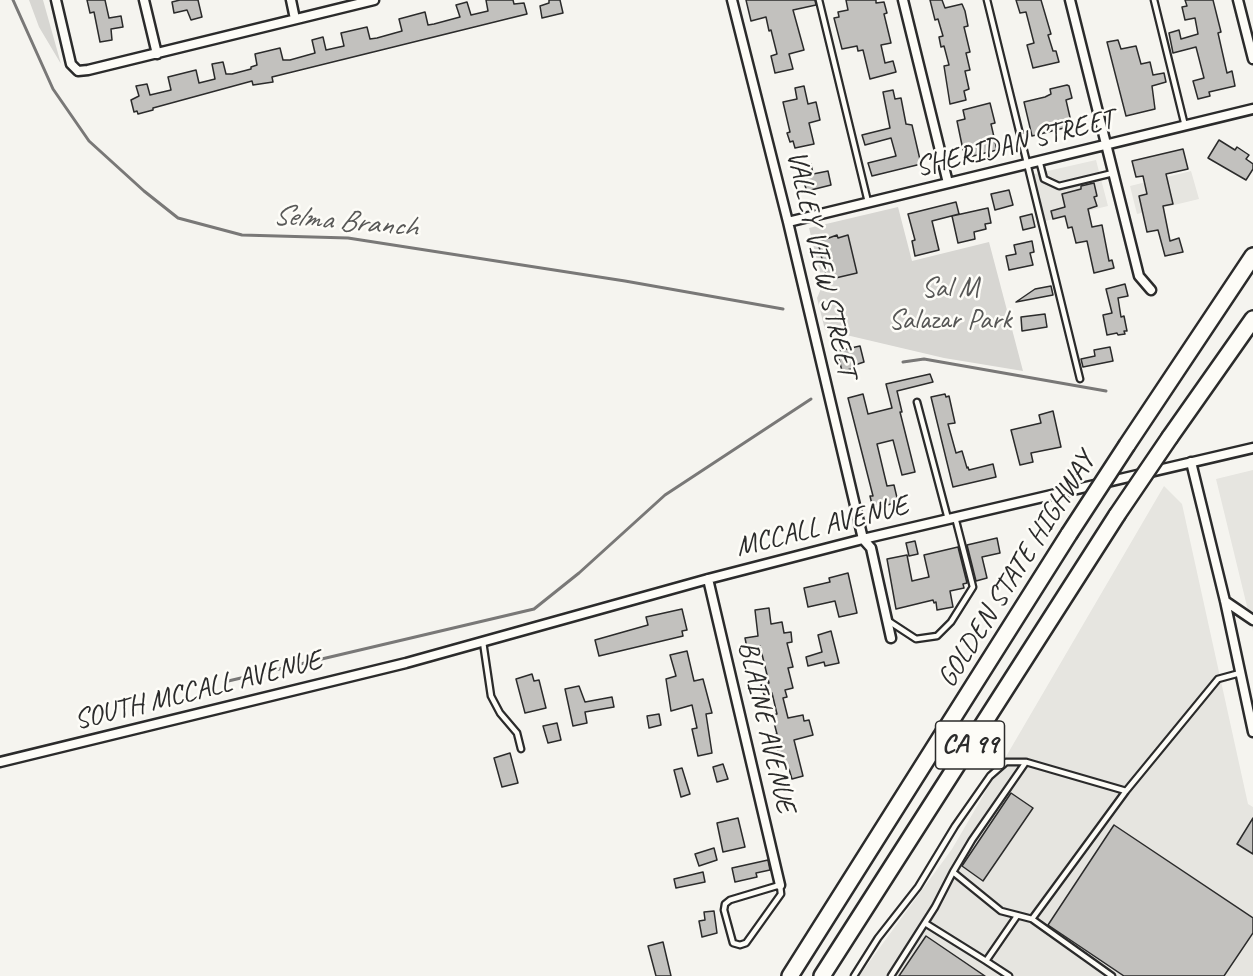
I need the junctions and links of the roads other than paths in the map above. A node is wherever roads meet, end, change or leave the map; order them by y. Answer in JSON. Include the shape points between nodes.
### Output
{"nodes":[{"id":1,"x":56,"y":0,"type":"edge"},
{"id":2,"x":144,"y":0,"type":"edge"},
{"id":3,"x":291,"y":0,"type":"edge"},
{"id":4,"x":374,"y":0,"type":"edge"},
{"id":5,"x":732,"y":0,"type":"edge"},
{"id":6,"x":819,"y":0,"type":"edge"},
{"id":7,"x":903,"y":0,"type":"edge"},
{"id":8,"x":987,"y":0,"type":"edge"},
{"id":9,"x":1070,"y":0,"type":"edge"},
{"id":10,"x":1154,"y":0,"type":"edge"},
{"id":11,"x":1238,"y":0,"type":"edge"},
{"id":12,"x":295,"y":19,"type":"junction"},
{"id":13,"x":157,"y":54,"type":"junction"},
{"id":14,"x":1253,"y":59,"type":"edge"},
{"id":15,"x":1253,"y":109,"type":"edge"},
{"id":16,"x":1185,"y":126,"type":"junction"},
{"id":17,"x":1106,"y":145,"type":"junction"},
{"id":18,"x":1039,"y":160,"type":"junction"},
{"id":19,"x":1027,"y":163,"type":"junction"},
{"id":20,"x":1113,"y":173,"type":"junction"},
{"id":21,"x":948,"y":183,"type":"junction"},
{"id":22,"x":868,"y":202,"type":"junction"},
{"id":23,"x":789,"y":222,"type":"junction"},
{"id":24,"x":1253,"y":251,"type":"edge"},
{"id":25,"x":1253,"y":256,"type":"edge"},
{"id":26,"x":1151,"y":290,"type":"dead end"},
{"id":27,"x":1215,"y":312,"type":"junction"},
{"id":28,"x":1253,"y":319,"type":"edge"},
{"id":29,"x":1080,"y":379,"type":"dead end"},
{"id":30,"x":917,"y":402,"type":"dead end"},
{"id":31,"x":1253,"y":448,"type":"edge"},
{"id":32,"x":1191,"y":462,"type":"junction"},
{"id":33,"x":951,"y":518,"type":"junction"},
{"id":34,"x":863,"y":539,"type":"junction"},
{"id":35,"x":708,"y":579,"type":"junction"},
{"id":36,"x":1225,"y":601,"type":"junction"},
{"id":37,"x":887,"y":620,"type":"junction"},
{"id":38,"x":1253,"y":620,"type":"edge"},
{"id":39,"x":891,"y":638,"type":"dead end"},
{"id":40,"x":483,"y":642,"type":"junction"},
{"id":41,"x":406,"y":663,"type":"joint"},
{"id":42,"x":1240,"y":673,"type":"junction"},
{"id":43,"x":1253,"y":732,"type":"edge"},
{"id":44,"x":521,"y":749,"type":"dead end"},
{"id":45,"x":0,"y":762,"type":"edge"},
{"id":46,"x":1026,"y":762,"type":"junction"},
{"id":47,"x":1126,"y":790,"type":"junction"},
{"id":48,"x":953,"y":872,"type":"junction"},
{"id":49,"x":780,"y":885,"type":"junction"},
{"id":50,"x":1017,"y":916,"type":"junction"},
{"id":51,"x":1032,"y":919,"type":"junction"},
{"id":52,"x":925,"y":923,"type":"junction"},
{"id":53,"x":986,"y":961,"type":"junction"},
{"id":54,"x":790,"y":976,"type":"edge"},
{"id":55,"x":822,"y":976,"type":"edge"},
{"id":56,"x":854,"y":976,"type":"edge"},
{"id":57,"x":891,"y":976,"type":"edge"},
{"id":58,"x":1009,"y":976,"type":"edge"},
{"id":59,"x":1112,"y":976,"type":"edge"}],
"edges":[{"from":1,"to":13,"type":"street","via":[[71,64],[78,71]]},
{"from":2,"to":13,"type":"street"},
{"from":3,"to":12,"type":"street"},
{"from":4,"to":12,"type":"street"},
{"from":5,"to":23,"type":"street","name":"VALLEY VIEW STREET"},
{"from":6,"to":22,"type":"lane"},
{"from":7,"to":21,"type":"street"},
{"from":8,"to":19,"type":"lane"},
{"from":9,"to":17,"type":"street"},
{"from":10,"to":16,"type":"lane"},
{"from":11,"to":14,"type":"street"},
{"from":12,"to":13,"type":"street"},
{"from":15,"to":16,"type":"street","name":"SHERIDAN STREET"},
{"from":16,"to":17,"type":"street","name":"SHERIDAN STREET"},
{"from":17,"to":18,"type":"street","name":"SHERIDAN STREET"},
{"from":17,"to":20,"type":"street"},
{"from":18,"to":19,"type":"street","name":"SHERIDAN STREET"},
{"from":18,"to":20,"type":"lane","via":[[1044,179],[1059,186]]},
{"from":19,"to":21,"type":"street","name":"SHERIDAN STREET"},
{"from":19,"to":29,"type":"lane"},
{"from":20,"to":26,"type":"street","via":[[1139,276]]},
{"from":21,"to":22,"type":"street","name":"SHERIDAN STREET"},
{"from":22,"to":23,"type":"street","name":"SHERIDAN STREET"},
{"from":23,"to":34,"type":"street","name":"VALLEY VIEW STREET"},
{"from":24,"to":27,"type":"highway"},
{"from":25,"to":27,"type":"highway","name":"GOLDEN STATE HIGHWAY","number":"CA 99"},
{"from":27,"to":54,"type":"highway","name":"GOLDEN STATE HIGHWAY","number":"CA 99","bridge":true,"via":[[1069,534]]},
{"from":28,"to":55,"type":"highway","name":"GOLDEN STATE HIGHWAY","number":"CA 99","bridge":true,"via":[[1117,515]]},
{"from":30,"to":33,"type":"lane"},
{"from":31,"to":32,"type":"street","name":"MCCALL AVENUE"},
{"from":32,"to":33,"type":"street","name":"MCCALL AVENUE"},
{"from":32,"to":36,"type":"street"},
{"from":33,"to":34,"type":"street","name":"MCCALL AVENUE"},
{"from":33,"to":37,"type":"lane","via":[[973,587],[963,605],[937,636],[916,639]]},
{"from":34,"to":35,"type":"street","name":"MCCALL AVENUE"},
{"from":34,"to":37,"type":"street","name":"VALLEY VIEW STREET","via":[[871,548]]},
{"from":35,"to":40,"type":"street","name":"MCCALL AVENUE"},
{"from":35,"to":49,"type":"street","name":"BLAINE AVENUE"},
{"from":36,"to":38,"type":"street"},
{"from":36,"to":42,"type":"street"},
{"from":37,"to":39,"type":"street","name":"VALLEY VIEW STREET"},
{"from":40,"to":41,"type":"street","name":"MCCALL AVENUE"},
{"from":40,"to":44,"type":"lane","via":[[491,696],[517,733]]},
{"from":41,"to":45,"type":"street","name":"SOUTH MCCALL AVENUE"},
{"from":42,"to":43,"type":"street"},
{"from":42,"to":47,"type":"lane","via":[[1218,679]]},
{"from":46,"to":47,"type":"lane"},
{"from":46,"to":48,"type":"lane"},
{"from":46,"to":56,"type":"lane","via":[[1006,762],[990,776]]},
{"from":47,"to":51,"type":"lane"},
{"from":48,"to":50,"type":"lane","via":[[1001,911]]},
{"from":48,"to":52,"type":"lane"},
{"from":49,"to":49,"type":"lane","via":[[725,904],[733,943],[746,943],[781,894]]},
{"from":50,"to":51,"type":"lane"},
{"from":50,"to":53,"type":"lane"},
{"from":51,"to":59,"type":"lane"},
{"from":52,"to":53,"type":"lane"},
{"from":52,"to":57,"type":"lane"},
{"from":53,"to":58,"type":"lane"}]}
